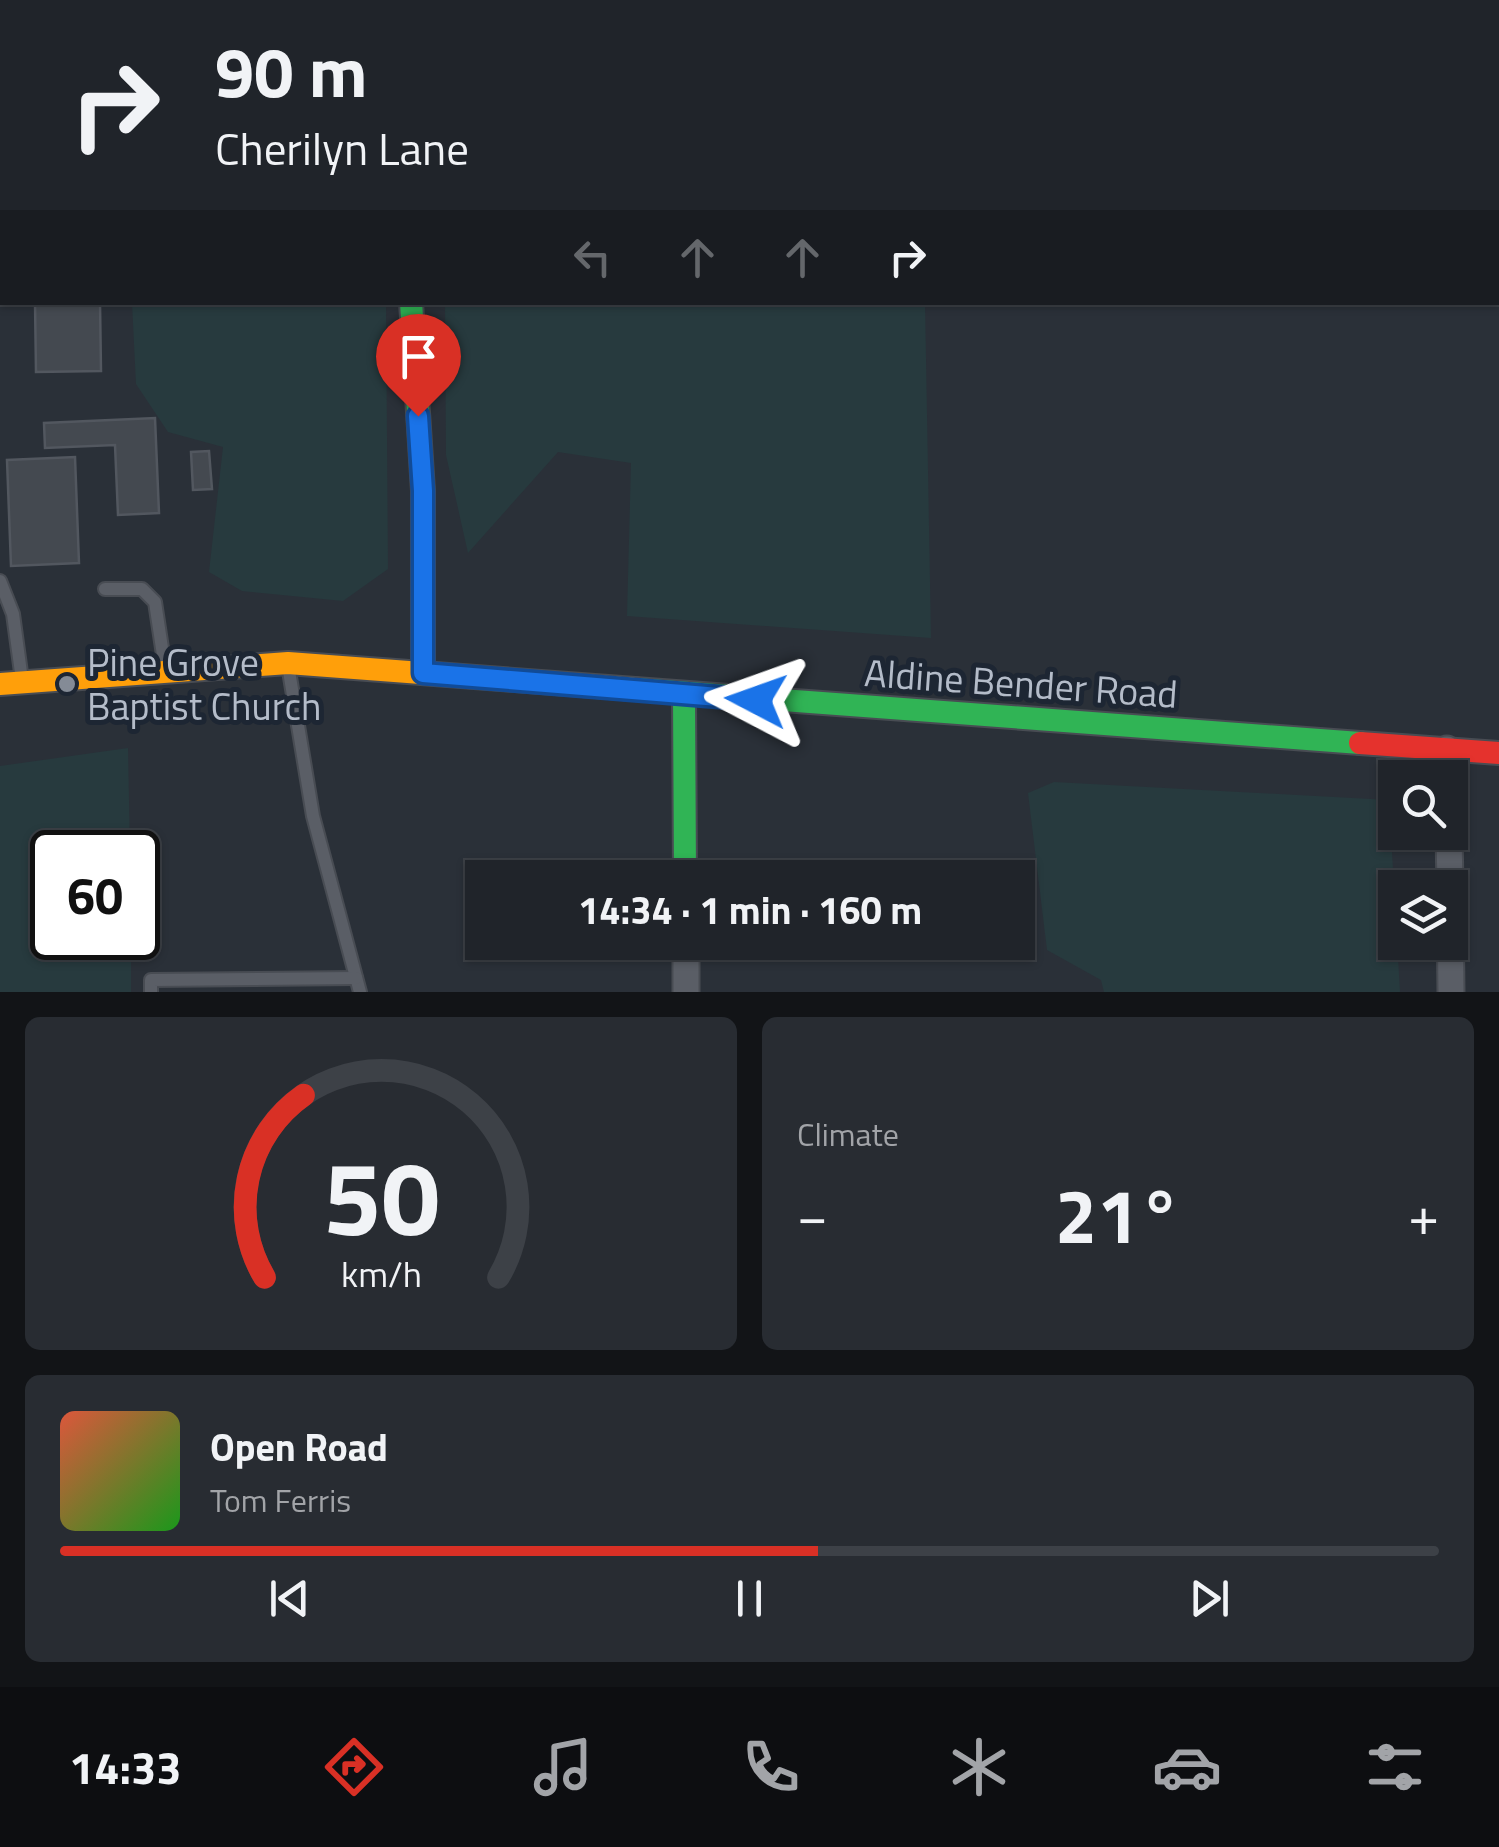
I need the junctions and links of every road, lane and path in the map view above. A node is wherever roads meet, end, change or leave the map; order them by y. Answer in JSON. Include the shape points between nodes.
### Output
{"nodes":[{"id":1,"x":412,"y":305,"type":"edge"},
{"id":2,"x":0,"y":581,"type":"edge"},
{"id":3,"x":105,"y":589,"type":"dead end"},
{"id":4,"x":288,"y":663,"type":"junction"},
{"id":5,"x":166,"y":670,"type":"junction"},
{"id":6,"x":423,"y":673,"type":"junction"},
{"id":7,"x":11,"y":683,"type":"edge"},
{"id":8,"x":684,"y":694,"type":"junction"},
{"id":9,"x":1447,"y":749,"type":"junction"},
{"id":10,"x":1499,"y":752,"type":"edge"},
{"id":11,"x":1447,"y":760,"type":"edge"},
{"id":12,"x":685,"y":860,"type":"edge"},
{"id":13,"x":686,"y":960,"type":"edge"},
{"id":14,"x":1451,"y":960,"type":"edge"},
{"id":15,"x":358,"y":985,"type":"edge"},
{"id":16,"x":152,"y":992,"type":"edge"},
{"id":17,"x":686,"y":992,"type":"edge"},
{"id":18,"x":1452,"y":992,"type":"edge"}],
"edges":[{"from":1,"to":6,"type":"main road","via":[[423,491]]},
{"from":2,"to":7,"type":"lane","via":[[13,614]]},
{"from":3,"to":5,"type":"lane","via":[[142,589],[154,602]]},
{"from":4,"to":5,"type":"main road","name":"Aldine Bender Road"},
{"from":4,"to":6,"type":"main road","name":"Aldine Bender Road"},
{"from":4,"to":15,"type":"lane","via":[[313,816]]},
{"from":5,"to":7,"type":"main road","name":"Aldine Bender Road"},
{"from":6,"to":8,"type":"main road","name":"Aldine Bender Road"},
{"from":8,"to":9,"type":"main road","name":"Aldine Bender Road"},
{"from":8,"to":12,"type":"main road"},
{"from":9,"to":10,"type":"main road","name":"Aldine Bender Road"},
{"from":9,"to":11,"type":"street"},
{"from":13,"to":17,"type":"street"},
{"from":14,"to":18,"type":"street"},
{"from":15,"to":16,"type":"lane","via":[[151,980]]}]}
